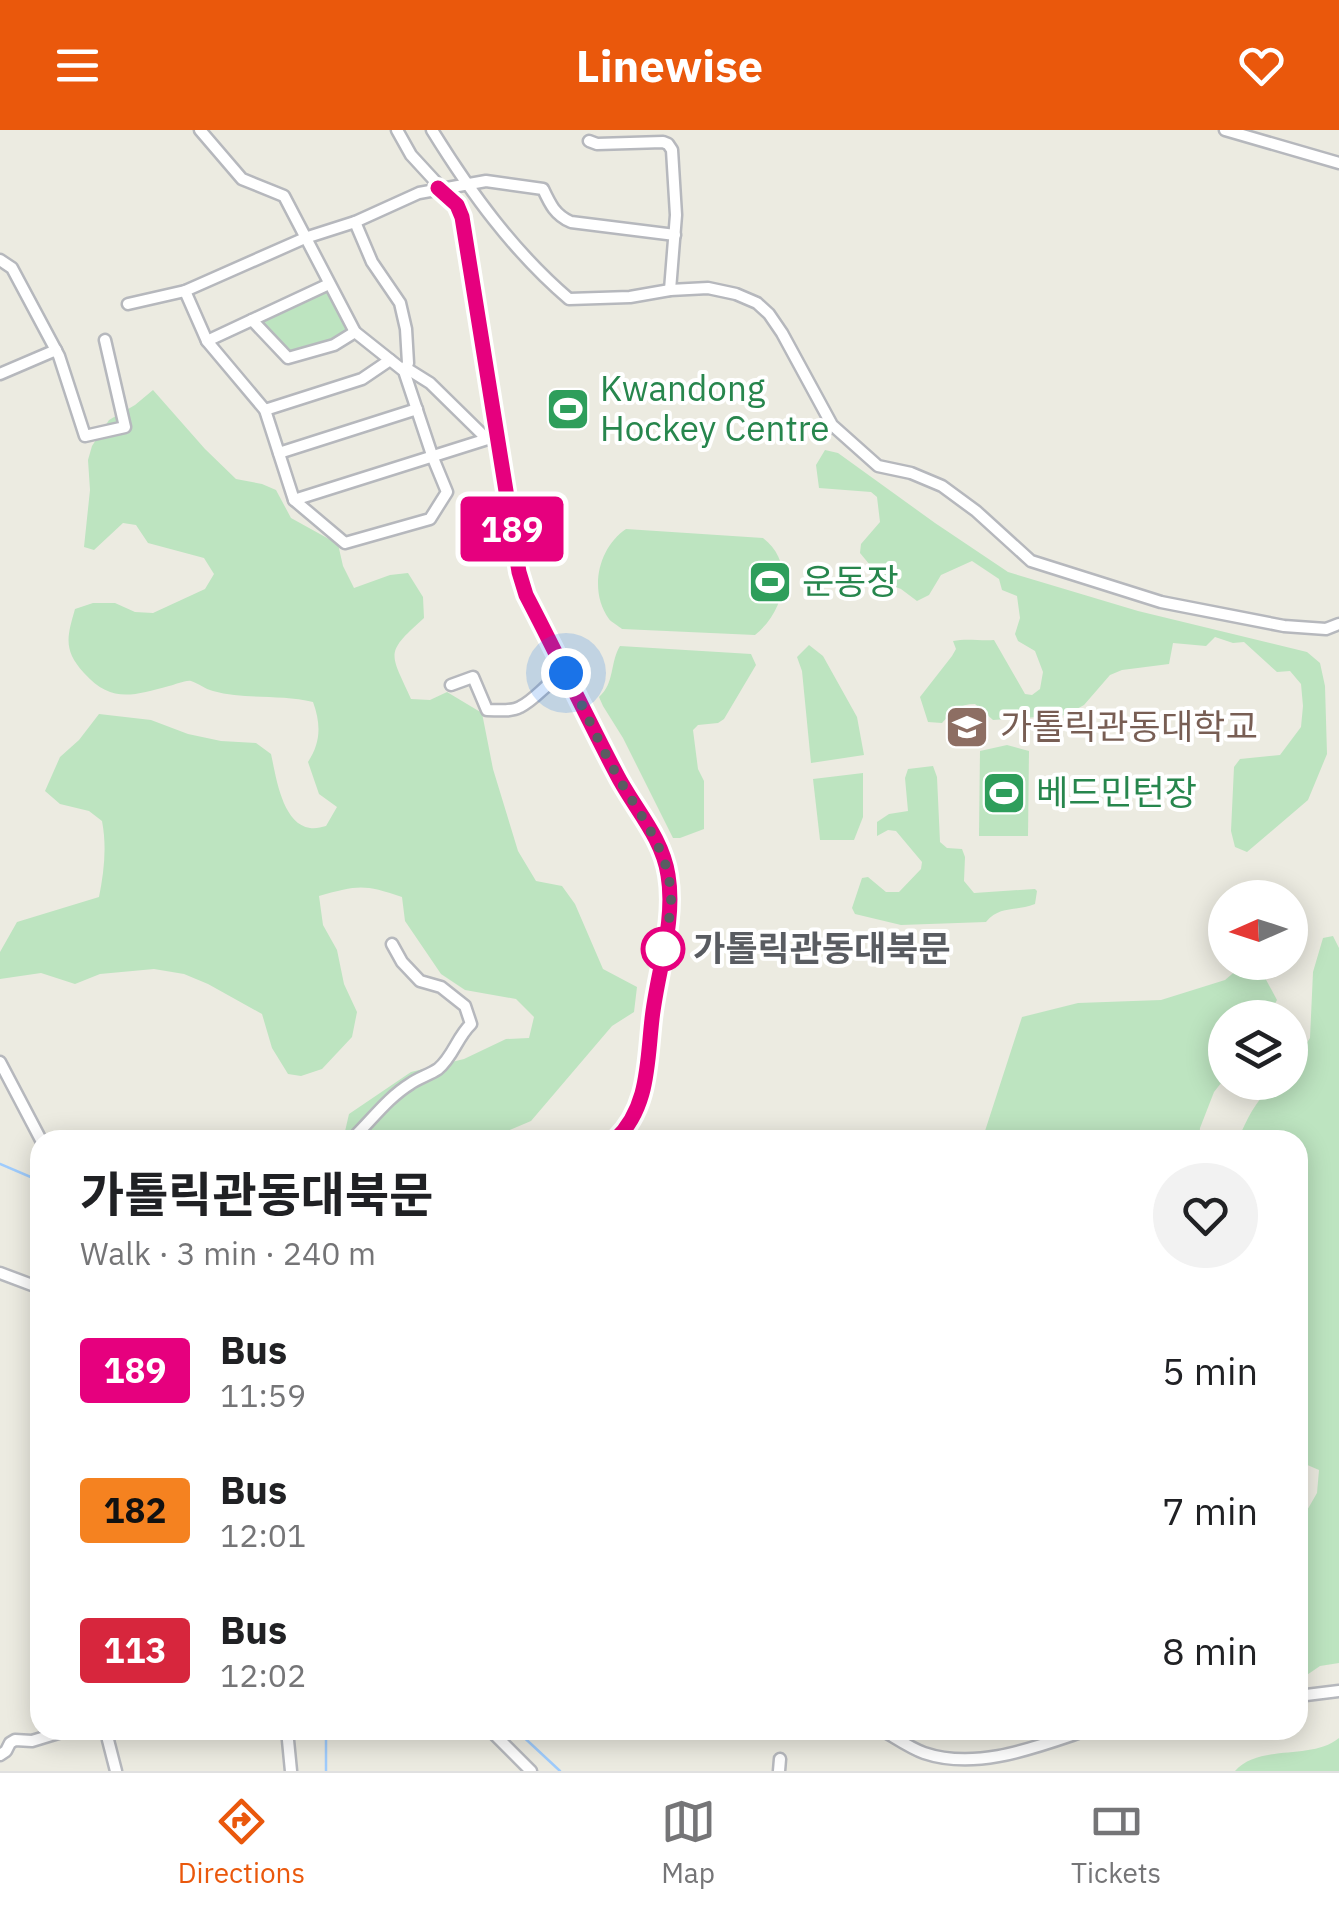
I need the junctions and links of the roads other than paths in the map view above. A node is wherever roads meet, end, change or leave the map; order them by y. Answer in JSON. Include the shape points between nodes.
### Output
{"nodes":[{"id":1,"x":200,"y":130,"type":"edge"},
{"id":2,"x":397,"y":130,"type":"edge"},
{"id":3,"x":432,"y":130,"type":"edge"},
{"id":4,"x":1225,"y":130,"type":"edge"},
{"id":5,"x":589,"y":141,"type":"dead end"},
{"id":6,"x":1339,"y":163,"type":"edge"},
{"id":7,"x":465,"y":183,"type":"junction"},
{"id":8,"x":438,"y":188,"type":"junction"},
{"id":9,"x":355,"y":222,"type":"junction"},
{"id":10,"x":675,"y":235,"type":"junction"},
{"id":11,"x":305,"y":238,"type":"junction"},
{"id":12,"x":0,"y":260,"type":"edge"},
{"id":13,"x":329,"y":284,"type":"junction"},
{"id":14,"x":670,"y":290,"type":"junction"},
{"id":15,"x":185,"y":291,"type":"junction"},
{"id":16,"x":128,"y":304,"type":"dead end"},
{"id":17,"x":252,"y":320,"type":"junction"},
{"id":18,"x":355,"y":332,"type":"junction"},
{"id":19,"x":106,"y":340,"type":"dead end"},
{"id":20,"x":208,"y":341,"type":"junction"},
{"id":21,"x":56,"y":350,"type":"junction"},
{"id":22,"x":390,"y":360,"type":"junction"},
{"id":23,"x":405,"y":370,"type":"junction"},
{"id":24,"x":0,"y":374,"type":"edge"},
{"id":25,"x":417,"y":409,"type":"junction"},
{"id":26,"x":265,"y":410,"type":"junction"},
{"id":27,"x":492,"y":438,"type":"junction"},
{"id":28,"x":279,"y":453,"type":"junction"},
{"id":29,"x":433,"y":458,"type":"junction"},
{"id":30,"x":294,"y":500,"type":"junction"},
{"id":31,"x":1339,"y":624,"type":"edge"},
{"id":32,"x":566,"y":673,"type":"junction"},
{"id":33,"x":452,"y":685,"type":"dead end"},
{"id":34,"x":392,"y":944,"type":"dead end"},
{"id":35,"x":0,"y":1062,"type":"edge"},
{"id":36,"x":36,"y":1130,"type":"edge"},
{"id":37,"x":364,"y":1130,"type":"edge"},
{"id":38,"x":626,"y":1130,"type":"edge"},
{"id":39,"x":0,"y":1272,"type":"edge"},
{"id":40,"x":30,"y":1284,"type":"edge"},
{"id":41,"x":1339,"y":1691,"type":"edge"},
{"id":42,"x":1308,"y":1695,"type":"edge"},
{"id":43,"x":35,"y":1740,"type":"edge"},
{"id":44,"x":108,"y":1740,"type":"edge"},
{"id":45,"x":288,"y":1740,"type":"edge"},
{"id":46,"x":500,"y":1740,"type":"edge"},
{"id":47,"x":900,"y":1740,"type":"edge"},
{"id":48,"x":1054,"y":1740,"type":"edge"},
{"id":49,"x":0,"y":1755,"type":"edge"},
{"id":50,"x":116,"y":1771,"type":"edge"},
{"id":51,"x":290,"y":1771,"type":"edge"},
{"id":52,"x":531,"y":1771,"type":"edge"}],
"edges":[{"from":1,"to":11,"type":"street","via":[[242,179],[284,196]]},
{"from":2,"to":8,"type":"street"},
{"from":3,"to":7,"type":"street"},
{"from":4,"to":6,"type":"street"},
{"from":5,"to":10,"type":"street","via":[[668,144]]},
{"from":7,"to":8,"type":"street"},
{"from":7,"to":10,"type":"street","via":[[543,189],[570,222]]},
{"from":7,"to":14,"type":"street","via":[[515,247],[570,299]]},
{"from":8,"to":9,"type":"street"},
{"from":8,"to":27,"type":"street","via":[[462,217]]},
{"from":9,"to":11,"type":"street"},
{"from":9,"to":23,"type":"street","via":[[400,303]]},
{"from":10,"to":14,"type":"street"},
{"from":11,"to":13,"type":"street"},
{"from":11,"to":15,"type":"street"},
{"from":12,"to":21,"type":"street","via":[[12,268]]},
{"from":13,"to":17,"type":"street"},
{"from":13,"to":18,"type":"street"},
{"from":14,"to":31,"type":"street","via":[[719,289],[757,303],[782,333],[832,426],[878,466],[942,486],[1031,561],[1161,602],[1284,626]]},
{"from":15,"to":16,"type":"street"},
{"from":15,"to":20,"type":"street"},
{"from":17,"to":18,"type":"street","via":[[288,358]]},
{"from":17,"to":20,"type":"street"},
{"from":18,"to":22,"type":"street"},
{"from":19,"to":21,"type":"street","via":[[125,427],[85,436]]},
{"from":20,"to":26,"type":"street"},
{"from":21,"to":24,"type":"street"},
{"from":22,"to":23,"type":"street"},
{"from":22,"to":26,"type":"street","via":[[362,379]]},
{"from":23,"to":25,"type":"street"},
{"from":23,"to":27,"type":"street","via":[[430,383]]},
{"from":25,"to":28,"type":"street"},
{"from":25,"to":29,"type":"street"},
{"from":26,"to":28,"type":"street"},
{"from":27,"to":29,"type":"street"},
{"from":27,"to":32,"type":"street","via":[[526,595]]},
{"from":28,"to":30,"type":"street"},
{"from":29,"to":30,"type":"street"},
{"from":29,"to":30,"type":"street","via":[[447,492],[430,519],[378,535],[345,543]]},
{"from":32,"to":33,"type":"street","via":[[517,709],[487,710],[474,677]]},
{"from":32,"to":38,"type":"street","via":[[669,876],[671,903],[642,1096]]},
{"from":34,"to":37,"type":"street","via":[[420,981],[465,1006],[471,1024],[438,1069],[409,1084]]},
{"from":35,"to":36,"type":"street"},
{"from":39,"to":40,"type":"street"},
{"from":41,"to":42,"type":"street"},
{"from":43,"to":49,"type":"street","via":[[15,1740]]},
{"from":44,"to":50,"type":"street"},
{"from":45,"to":51,"type":"street"},
{"from":46,"to":52,"type":"street"},
{"from":47,"to":48,"type":"street","via":[[963,1762]]}]}
